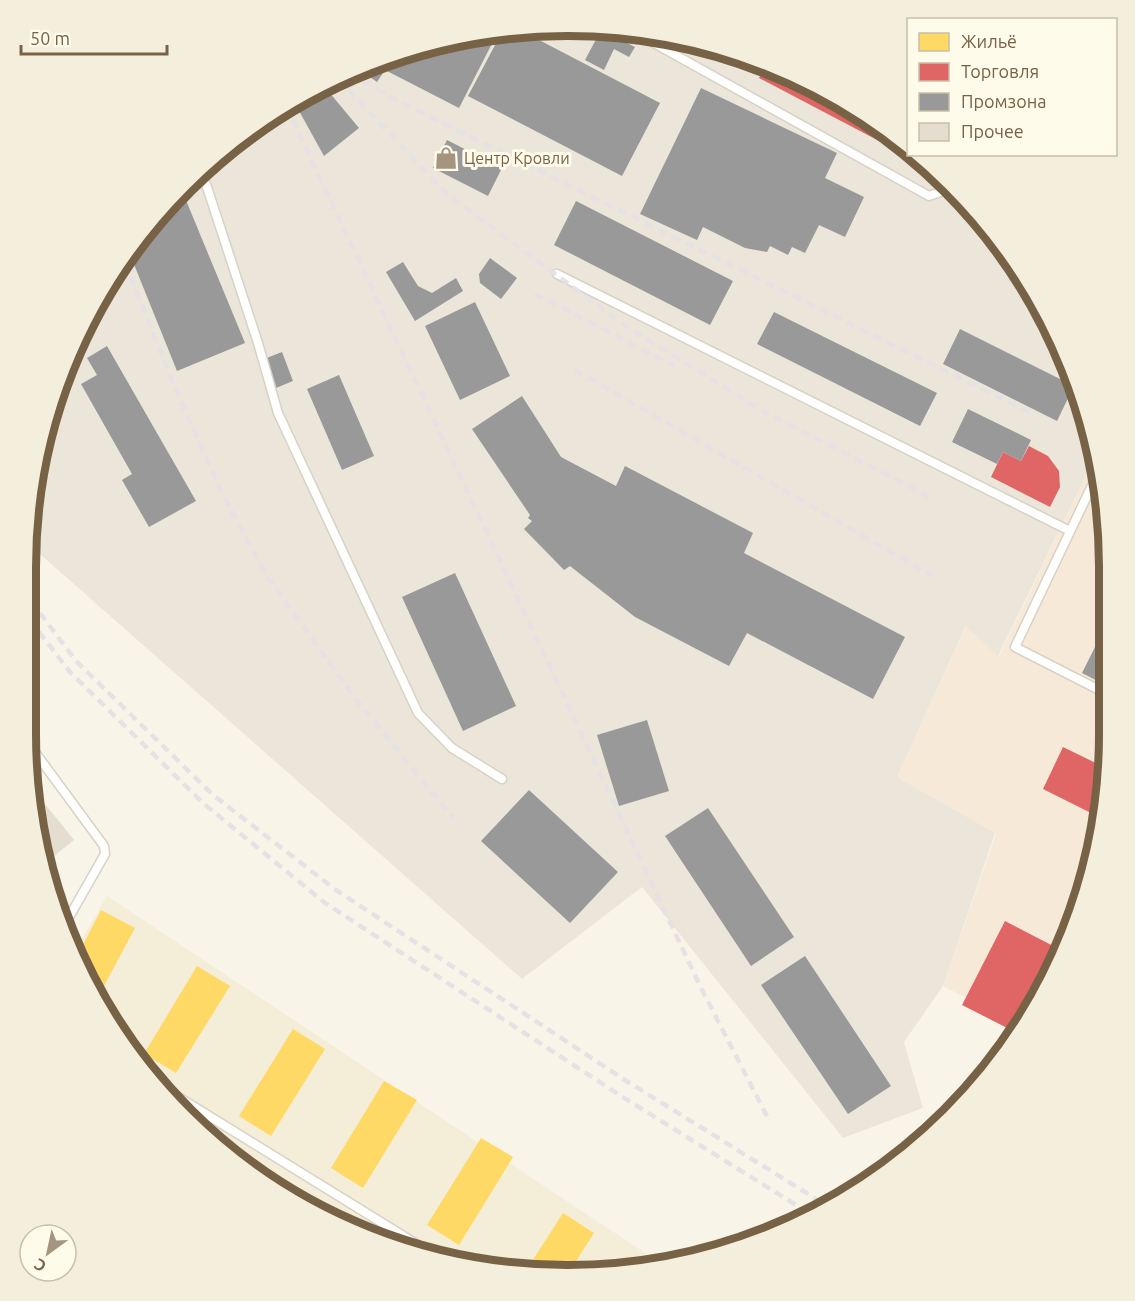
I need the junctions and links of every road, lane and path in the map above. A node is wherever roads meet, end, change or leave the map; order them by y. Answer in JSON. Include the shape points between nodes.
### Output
{"nodes":[{"id":1,"x":655,"y":44,"type":"edge"},
{"id":2,"x":203,"y":181,"type":"edge"},
{"id":3,"x":942,"y":191,"type":"edge"},
{"id":4,"x":557,"y":274,"type":"dead end"},
{"id":5,"x":1092,"y":485,"type":"edge"},
{"id":6,"x":1071,"y":531,"type":"junction"},
{"id":7,"x":1099,"y":690,"type":"edge"},
{"id":8,"x":37,"y":754,"type":"edge"},
{"id":9,"x":502,"y":779,"type":"dead end"},
{"id":10,"x":69,"y":917,"type":"edge"},
{"id":11,"x":184,"y":1100,"type":"edge"},
{"id":12,"x":413,"y":1242,"type":"edge"}],
"edges":[{"from":1,"to":3,"type":"lane","via":[[929,196]]},
{"from":2,"to":9,"type":"lane","via":[[278,413],[418,713],[452,748]]},
{"from":4,"to":6,"type":"lane"},
{"from":5,"to":6,"type":"lane"},
{"from":6,"to":7,"type":"lane","via":[[1015,647]]},
{"from":8,"to":10,"type":"lane","via":[[104,846],[105,854]]},
{"from":11,"to":12,"type":"lane"}]}
